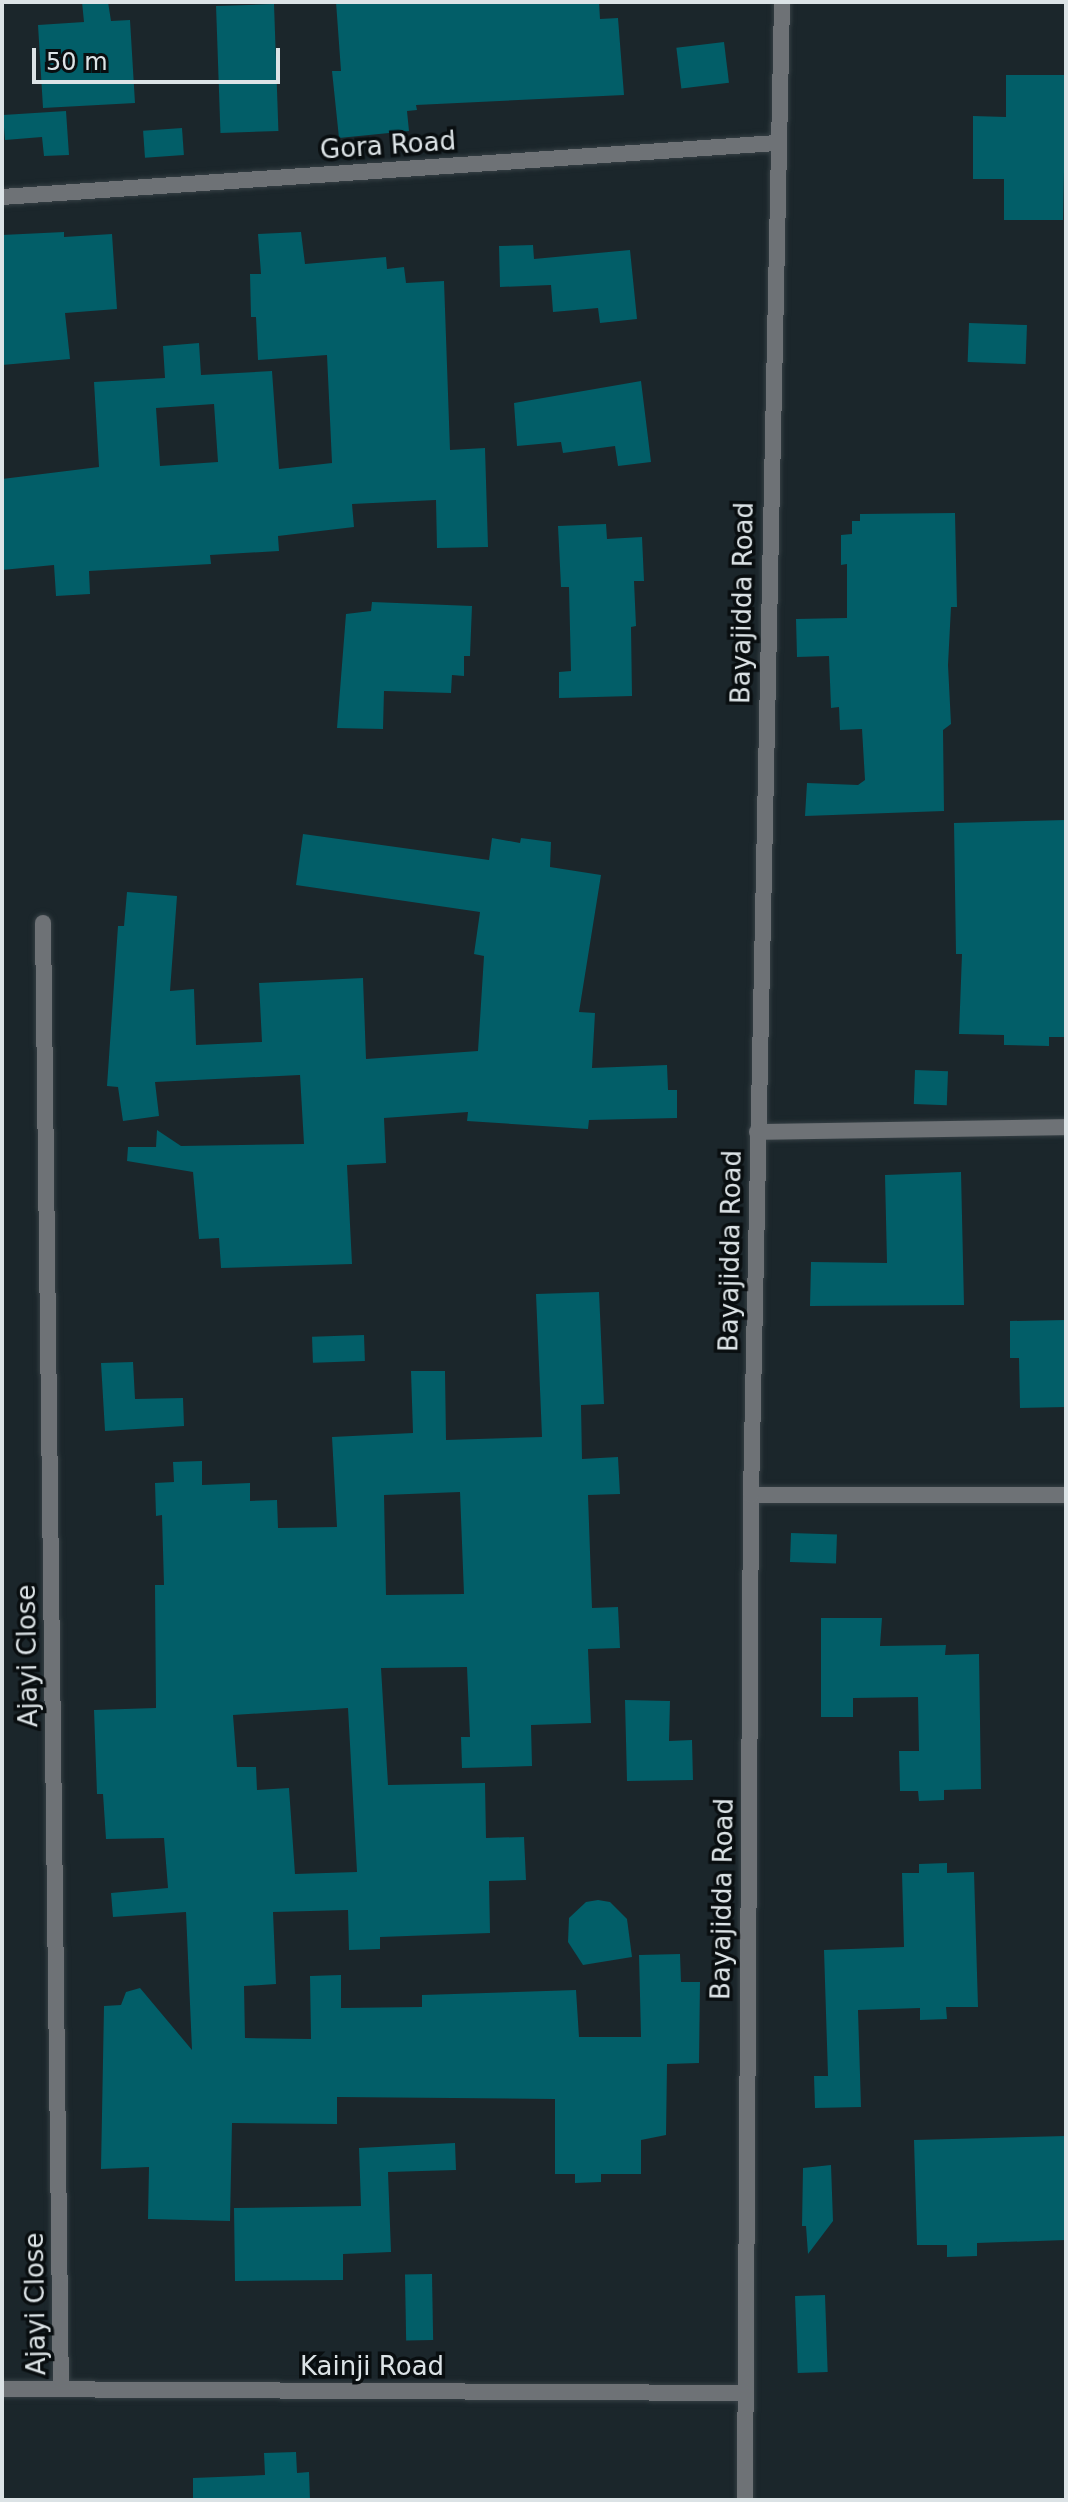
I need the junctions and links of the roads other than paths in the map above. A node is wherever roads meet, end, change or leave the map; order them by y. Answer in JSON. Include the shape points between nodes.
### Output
{"nodes":[{"id":1,"x":782,"y":2,"type":"edge"},
{"id":2,"x":777,"y":143,"type":"junction"},
{"id":3,"x":2,"y":197,"type":"edge"},
{"id":4,"x":43,"y":923,"type":"dead end"},
{"id":5,"x":1066,"y":1127,"type":"edge"},
{"id":6,"x":757,"y":1132,"type":"junction"},
{"id":7,"x":751,"y":1495,"type":"junction"},
{"id":8,"x":1066,"y":1495,"type":"edge"},
{"id":9,"x":2,"y":2389,"type":"edge"},
{"id":10,"x":61,"y":2389,"type":"junction"},
{"id":11,"x":742,"y":2393,"type":"junction"},
{"id":12,"x":745,"y":2500,"type":"edge"}],
"edges":[{"from":1,"to":2,"type":"street","name":"Bayajidda Road"},
{"from":2,"to":3,"type":"street","name":"Gora Road"},
{"from":2,"to":6,"type":"street","name":"Bayajidda Road"},
{"from":4,"to":10,"type":"street","name":"Ajayi Close"},
{"from":5,"to":6,"type":"street"},
{"from":6,"to":7,"type":"street","name":"Bayajidda Road"},
{"from":7,"to":8,"type":"street"},
{"from":7,"to":11,"type":"street","name":"Bayajidda Road"},
{"from":9,"to":10,"type":"street","name":"Kainji Road"},
{"from":10,"to":11,"type":"street","name":"Kainji Road"},
{"from":11,"to":12,"type":"street","name":"Bayajidda Road"}]}
